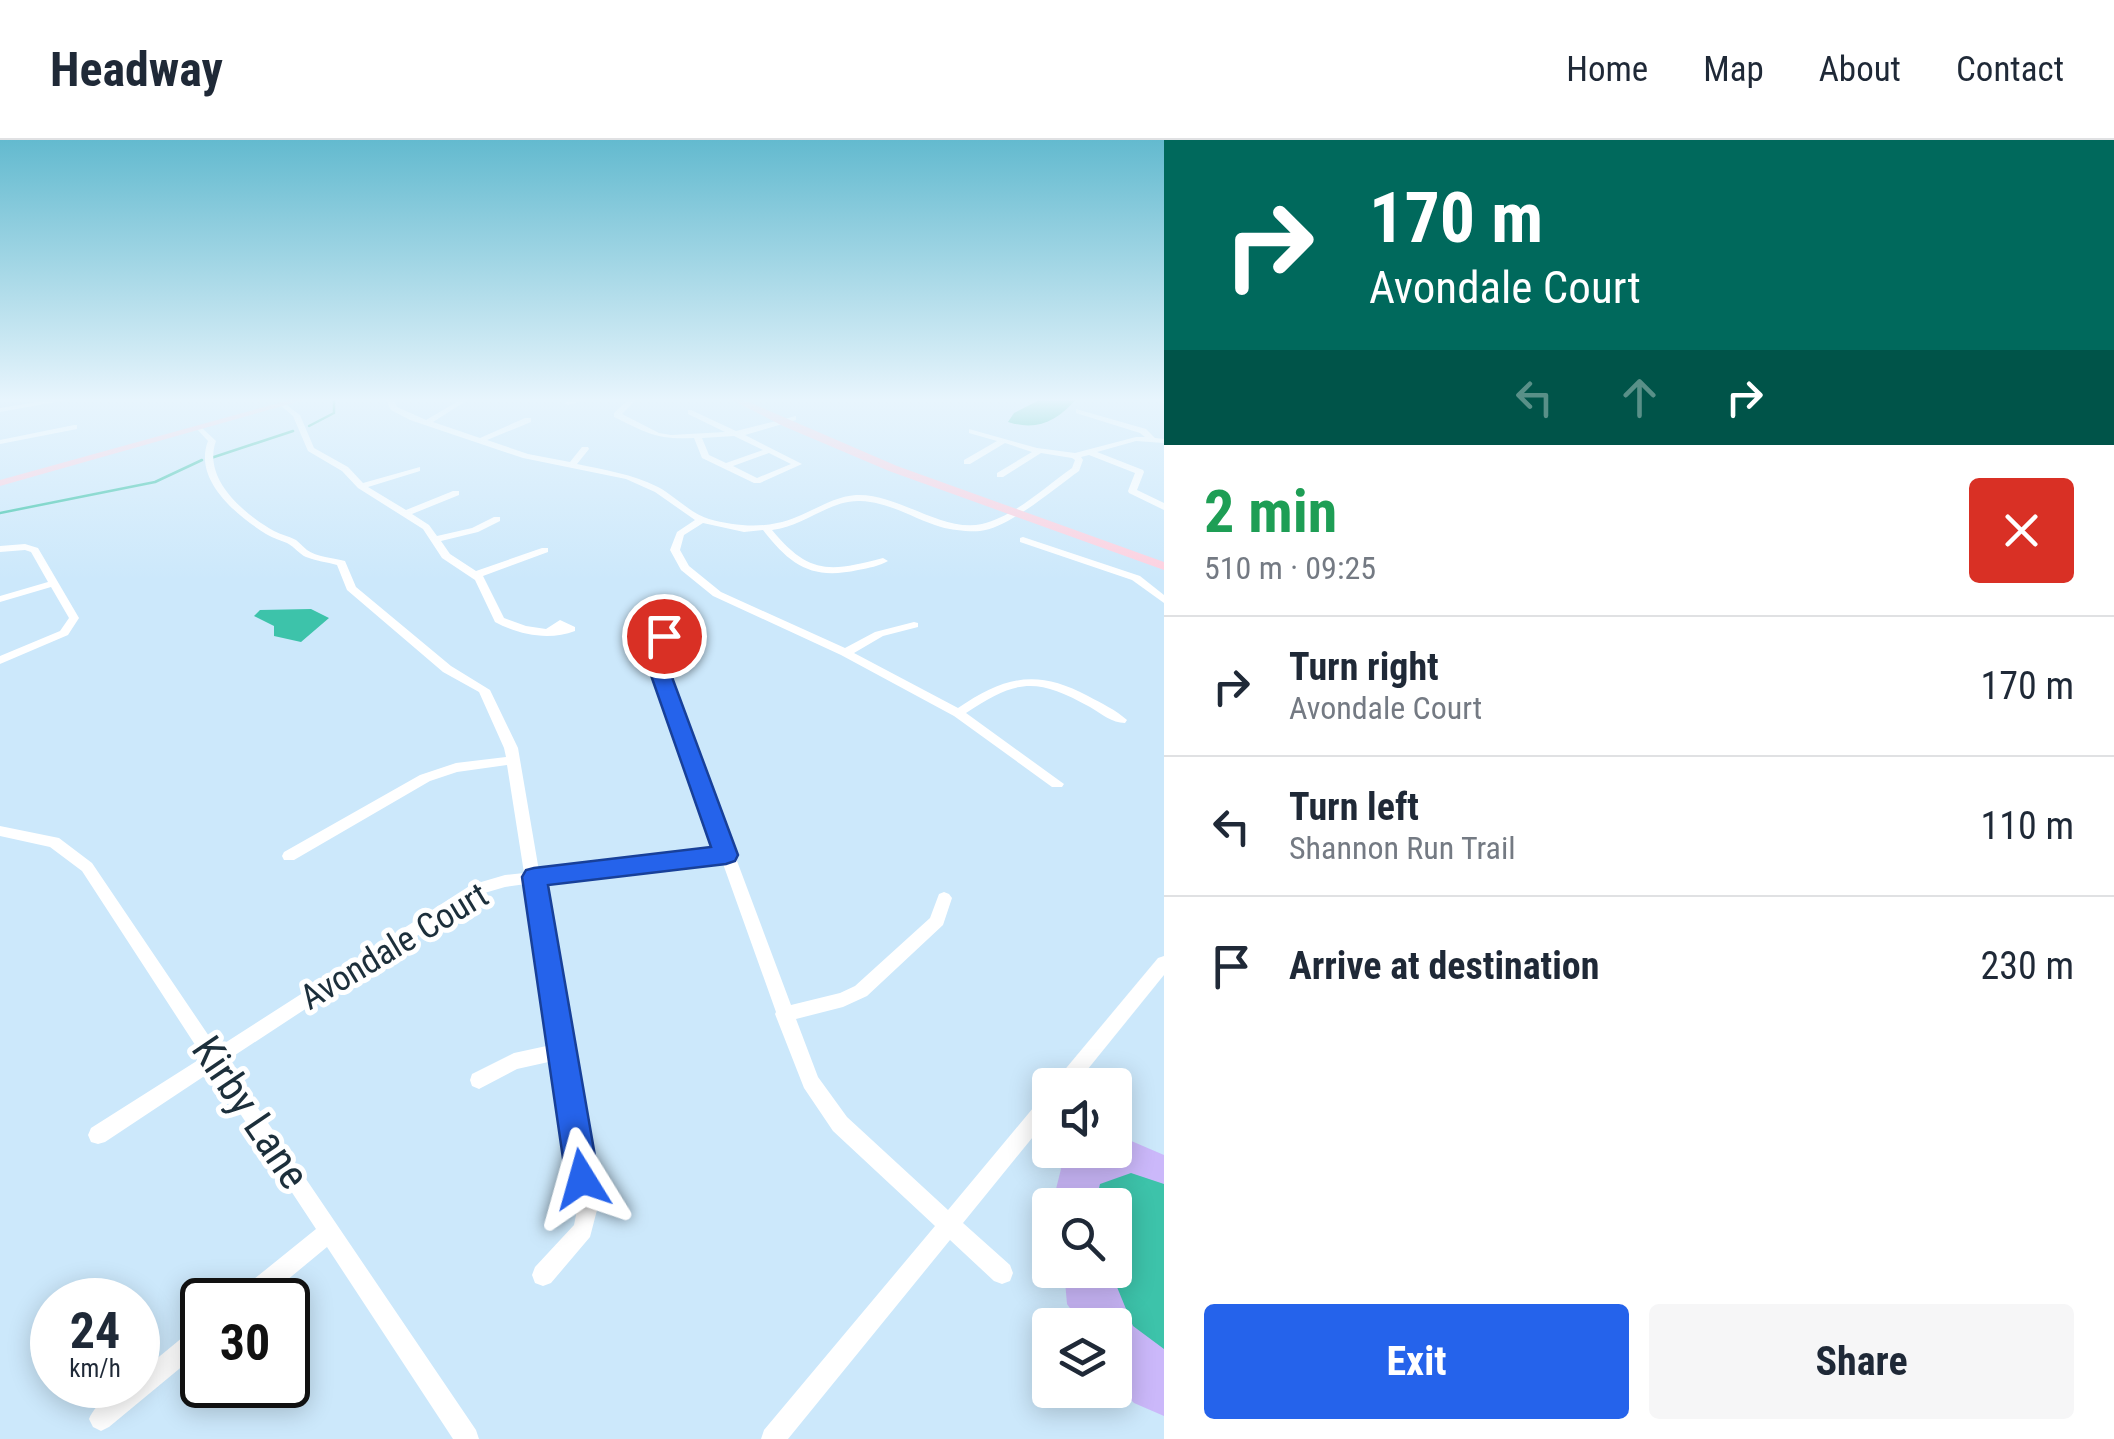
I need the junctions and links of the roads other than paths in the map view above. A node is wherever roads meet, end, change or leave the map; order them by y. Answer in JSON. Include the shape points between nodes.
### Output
{"nodes":[{"id":1,"x":85,"y":460,"type":"edge"},
{"id":2,"x":207,"y":460,"type":"edge"},
{"id":3,"x":329,"y":460,"type":"edge"},
{"id":4,"x":545,"y":460,"type":"edge"},
{"id":5,"x":576,"y":460,"type":"edge"},
{"id":6,"x":713,"y":460,"type":"edge"},
{"id":7,"x":744,"y":460,"type":"edge"},
{"id":8,"x":788,"y":460,"type":"edge"},
{"id":9,"x":892,"y":460,"type":"edge"},
{"id":10,"x":971,"y":460,"type":"edge"},
{"id":11,"x":1024,"y":460,"type":"edge"},
{"id":12,"x":1079,"y":460,"type":"edge"},
{"id":13,"x":1108,"y":460,"type":"edge"},
{"id":14,"x":967,"y":462,"type":"dead end"},
{"id":15,"x":572,"y":465,"type":"junction"},
{"id":16,"x":726,"y":466,"type":"junction"},
{"id":17,"x":417,"y":469,"type":"dead end"},
{"id":18,"x":1000,"y":474,"type":"dead end"},
{"id":19,"x":0,"y":483,"type":"edge"},
{"id":20,"x":361,"y":486,"type":"junction"},
{"id":21,"x":456,"y":493,"type":"dead end"},
{"id":22,"x":1164,"y":507,"type":"edge"},
{"id":23,"x":1020,"y":510,"type":"junction"},
{"id":24,"x":404,"y":514,"type":"junction"},
{"id":25,"x":497,"y":520,"type":"dead end"},
{"id":26,"x":700,"y":520,"type":"junction"},
{"id":27,"x":767,"y":529,"type":"junction"},
{"id":28,"x":434,"y":540,"type":"junction"},
{"id":29,"x":1023,"y":540,"type":"dead end"},
{"id":30,"x":0,"y":549,"type":"edge"},
{"id":31,"x":545,"y":550,"type":"dead end"},
{"id":32,"x":882,"y":561,"type":"dead end"},
{"id":33,"x":1160,"y":561,"type":"edge"},
{"id":34,"x":476,"y":576,"type":"junction"},
{"id":35,"x":1136,"y":578,"type":"junction"},
{"id":36,"x":55,"y":583,"type":"junction"},
{"id":37,"x":0,"y":599,"type":"edge"},
{"id":38,"x":1164,"y":600,"type":"edge"},
{"id":39,"x":914,"y":625,"type":"dead end"},
{"id":40,"x":550,"y":630,"type":"dead end"},
{"id":41,"x":670,"y":631,"type":"dead end"},
{"id":42,"x":845,"y":653,"type":"junction"},
{"id":43,"x":0,"y":660,"type":"edge"},
{"id":44,"x":958,"y":713,"type":"junction"},
{"id":45,"x":1121,"y":720,"type":"dead end"},
{"id":46,"x":514,"y":760,"type":"junction"},
{"id":47,"x":1057,"y":784,"type":"dead end"},
{"id":48,"x":0,"y":831,"type":"edge"},
{"id":49,"x":726,"y":855,"type":"junction"},
{"id":50,"x":289,"y":856,"type":"dead end"},
{"id":51,"x":534,"y":877,"type":"junction"},
{"id":52,"x":944,"y":898,"type":"dead end"},
{"id":53,"x":1164,"y":963,"type":"edge"},
{"id":54,"x":784,"y":1014,"type":"junction"},
{"id":55,"x":562,"y":1051,"type":"junction"},
{"id":56,"x":216,"y":1058,"type":"junction"},
{"id":57,"x":1078,"y":1068,"type":"edge"},
{"id":58,"x":479,"y":1080,"type":"dead end"},
{"id":59,"x":1032,"y":1124,"type":"edge"},
{"id":60,"x":98,"y":1135,"type":"dead end"},
{"id":61,"x":949,"y":1224,"type":"junction"},
{"id":62,"x":330,"y":1231,"type":"junction"},
{"id":63,"x":1002,"y":1273,"type":"dead end"},
{"id":64,"x":543,"y":1275,"type":"dead end"},
{"id":65,"x":273,"y":1278,"type":"edge"},
{"id":66,"x":180,"y":1354,"type":"edge"},
{"id":67,"x":101,"y":1419,"type":"dead end"},
{"id":68,"x":467,"y":1439,"type":"edge"},
{"id":69,"x":772,"y":1439,"type":"edge"}],
"edges":[{"from":1,"to":19,"type":"main road"},
{"from":2,"to":46,"type":"street","via":[[207,471],[268,532],[295,541],[305,554],[341,563],[352,588],[446,669],[484,690]]},
{"from":3,"to":20,"type":"street"},
{"from":4,"to":15,"type":"street"},
{"from":5,"to":15,"type":"street"},
{"from":6,"to":16,"type":"street"},
{"from":7,"to":16,"type":"street"},
{"from":8,"to":16,"type":"street","via":[[798,464],[756,482]]},
{"from":9,"to":23,"type":"main road"},
{"from":10,"to":14,"type":"street"},
{"from":11,"to":18,"type":"street"},
{"from":12,"to":23,"type":"street","via":[[1076,469]]},
{"from":13,"to":22,"type":"street","via":[[1140,472],[1132,491]]},
{"from":15,"to":26,"type":"street","via":[[635,479]]},
{"from":17,"to":20,"type":"street"},
{"from":20,"to":24,"type":"street"},
{"from":21,"to":24,"type":"street"},
{"from":23,"to":27,"type":"street","via":[[996,525],[961,528],[882,501],[851,498]]},
{"from":23,"to":33,"type":"main road"},
{"from":24,"to":28,"type":"street","via":[[426,526]]},
{"from":25,"to":28,"type":"street"},
{"from":26,"to":27,"type":"street"},
{"from":26,"to":42,"type":"street","via":[[675,544],[692,576],[730,601]]},
{"from":27,"to":32,"type":"street","via":[[790,560],[811,568],[840,572]]},
{"from":28,"to":34,"type":"street"},
{"from":29,"to":35,"type":"street"},
{"from":30,"to":36,"type":"street","via":[[31,548]]},
{"from":31,"to":34,"type":"street"},
{"from":33,"to":35,"type":"street"},
{"from":34,"to":40,"type":"street","via":[[500,620],[528,631]]},
{"from":35,"to":38,"type":"street"},
{"from":36,"to":37,"type":"street"},
{"from":36,"to":43,"type":"street","via":[[73,613],[72,624],[46,643]]},
{"from":39,"to":42,"type":"street"},
{"from":41,"to":49,"type":"street","via":[[658,643],[656,661]]},
{"from":42,"to":44,"type":"street"},
{"from":44,"to":45,"type":"street","via":[[1003,684],[1035,680],[1062,687]]},
{"from":44,"to":47,"type":"street"},
{"from":46,"to":50,"type":"street","via":[[425,778]]},
{"from":46,"to":51,"type":"street"},
{"from":48,"to":56,"type":"street","name":"Kirby Lane","via":[[54,842],[87,867]]},
{"from":49,"to":51,"type":"street","name":"Avondale Court"},
{"from":49,"to":54,"type":"street"},
{"from":51,"to":55,"type":"street"},
{"from":51,"to":56,"type":"street","name":"Avondale Court","via":[[466,895]]},
{"from":52,"to":54,"type":"street","via":[[937,921],[860,991]]},
{"from":53,"to":57,"type":"street"},
{"from":54,"to":61,"type":"street","via":[[831,1114]]},
{"from":55,"to":58,"type":"street","via":[[514,1060]]},
{"from":55,"to":64,"type":"street","via":[[586,1220]]},
{"from":56,"to":60,"type":"street","name":"Avondale Court"},
{"from":56,"to":62,"type":"street","name":"Kirby Lane"},
{"from":59,"to":61,"type":"street"},
{"from":61,"to":63,"type":"street"},
{"from":61,"to":69,"type":"street"},
{"from":62,"to":65,"type":"street"},
{"from":62,"to":68,"type":"street","name":"Kirby Lane"},
{"from":66,"to":67,"type":"street"}]}
